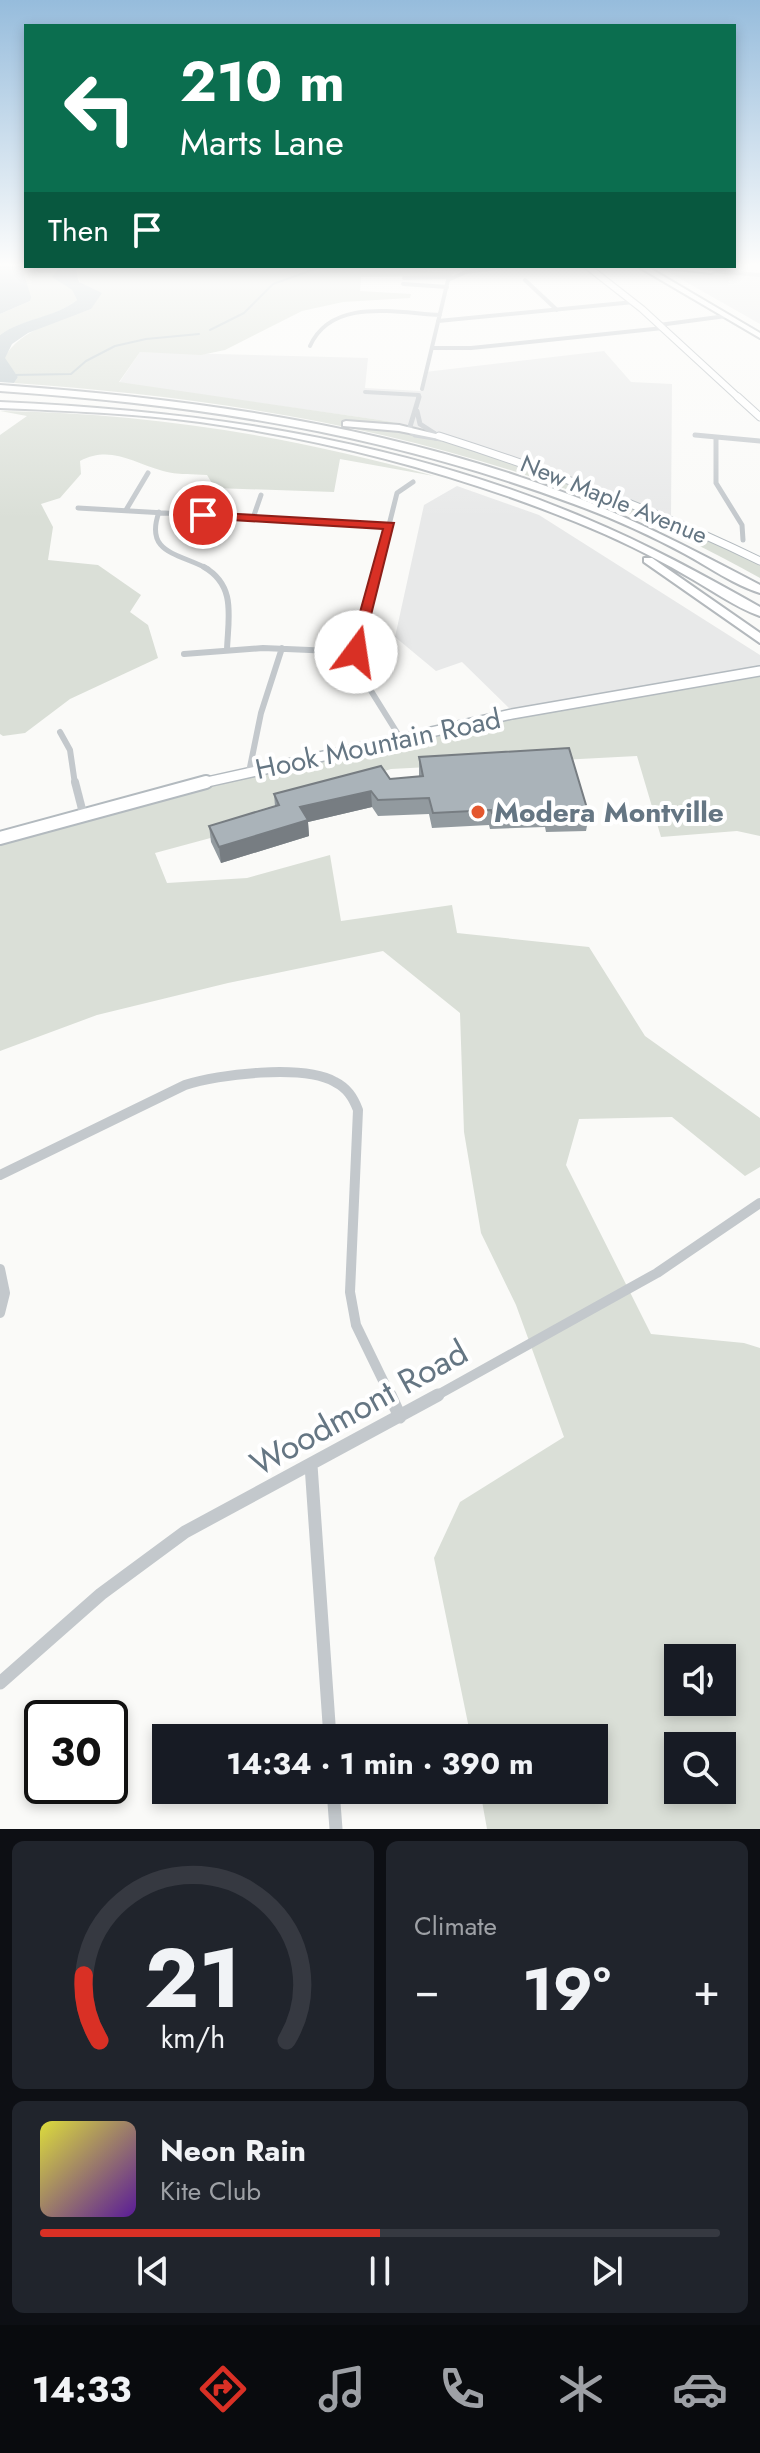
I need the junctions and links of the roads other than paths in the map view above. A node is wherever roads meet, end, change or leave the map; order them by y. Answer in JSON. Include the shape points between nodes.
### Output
{"nodes":[{"id":1,"x":432,"y":348,"type":"edge"},
{"id":2,"x":685,"y":348,"type":"edge"},
{"id":3,"x":5,"y":388,"type":"edge"},
{"id":4,"x":422,"y":389,"type":"dead end"},
{"id":5,"x":365,"y":392,"type":"dead end"},
{"id":6,"x":183,"y":404,"type":"junction"},
{"id":7,"x":0,"y":405,"type":"edge"},
{"id":8,"x":417,"y":410,"type":"junction"},
{"id":9,"x":760,"y":417,"type":"edge"},
{"id":10,"x":409,"y":430,"type":"junction"},
{"id":11,"x":695,"y":435,"type":"dead end"},
{"id":12,"x":439,"y":436,"type":"junction"},
{"id":13,"x":716,"y":437,"type":"junction"},
{"id":14,"x":760,"y":441,"type":"edge"},
{"id":15,"x":465,"y":444,"type":"junction"},
{"id":16,"x":148,"y":473,"type":"dead end"},
{"id":17,"x":413,"y":482,"type":"dead end"},
{"id":18,"x":261,"y":495,"type":"dead end"},
{"id":19,"x":78,"y":508,"type":"dead end"},
{"id":20,"x":126,"y":510,"type":"junction"},
{"id":21,"x":559,"y":511,"type":"junction"},
{"id":22,"x":159,"y":512,"type":"junction"},
{"id":23,"x":253,"y":518,"type":"junction"},
{"id":24,"x":390,"y":526,"type":"junction"},
{"id":25,"x":743,"y":540,"type":"dead end"},
{"id":26,"x":760,"y":561,"type":"edge"},
{"id":27,"x":760,"y":590,"type":"edge"},
{"id":28,"x":760,"y":612,"type":"edge"},
{"id":29,"x":760,"y":639,"type":"edge"},
{"id":30,"x":282,"y":648,"type":"junction"},
{"id":31,"x":227,"y":650,"type":"junction"},
{"id":32,"x":356,"y":652,"type":"junction"},
{"id":33,"x":184,"y":654,"type":"dead end"},
{"id":34,"x":760,"y":671,"type":"edge"},
{"id":35,"x":60,"y":732,"type":"dead end"},
{"id":36,"x":401,"y":739,"type":"junction"},
{"id":37,"x":249,"y":772,"type":"junction"},
{"id":38,"x":83,"y":813,"type":"junction"},
{"id":39,"x":0,"y":838,"type":"edge"},
{"id":40,"x":0,"y":1175,"type":"edge"},
{"id":41,"x":760,"y":1203,"type":"edge"},
{"id":42,"x":0,"y":1269,"type":"edge"},
{"id":43,"x":0,"y":1313,"type":"edge"},
{"id":44,"x":400,"y":1417,"type":"junction"},
{"id":45,"x":311,"y":1465,"type":"junction"},
{"id":46,"x":0,"y":1683,"type":"edge"},
{"id":47,"x":329,"y":1724,"type":"edge"},
{"id":48,"x":334,"y":1804,"type":"edge"},
{"id":49,"x":336,"y":1829,"type":"edge"}],
"edges":[{"from":1,"to":4,"type":"street"},
{"from":2,"to":9,"type":"street"},
{"from":3,"to":6,"type":"highway"},
{"from":5,"to":8,"type":"street","via":[[417,394]]},
{"from":6,"to":10,"type":"highway"},
{"from":6,"to":27,"type":"highway","via":[[345,432],[487,470],[619,519]]},
{"from":7,"to":21,"type":"highway","via":[[149,413],[301,435],[430,466]]},
{"from":8,"to":10,"type":"street"},
{"from":8,"to":12,"type":"street","via":[[420,424]]},
{"from":10,"to":12,"type":"highway"},
{"from":10,"to":15,"type":"street","name":"New Maple Avenue"},
{"from":11,"to":13,"type":"street"},
{"from":12,"to":15,"type":"street","name":"New Maple Avenue"},
{"from":13,"to":14,"type":"street"},
{"from":13,"to":25,"type":"street","via":[[717,488],[741,521]]},
{"from":15,"to":26,"type":"street","name":"New Maple Avenue","via":[[613,493]]},
{"from":16,"to":20,"type":"street"},
{"from":17,"to":24,"type":"street","via":[[397,493]]},
{"from":18,"to":23,"type":"street"},
{"from":19,"to":20,"type":"street"},
{"from":20,"to":22,"type":"street"},
{"from":21,"to":28,"type":"highway","via":[[646,549]]},
{"from":21,"to":29,"type":"highway","via":[[639,553]]},
{"from":22,"to":23,"type":"street"},
{"from":22,"to":31,"type":"street","via":[[151,531],[158,545],[211,570],[224,584]]},
{"from":23,"to":24,"type":"street"},
{"from":24,"to":32,"type":"street"},
{"from":30,"to":31,"type":"street"},
{"from":30,"to":32,"type":"street"},
{"from":30,"to":37,"type":"street"},
{"from":31,"to":33,"type":"street"},
{"from":32,"to":36,"type":"street","via":[[358,670]]},
{"from":34,"to":36,"type":"street","name":"Hook Mountain Road","via":[[584,700]]},
{"from":35,"to":38,"type":"street","via":[[69,744],[74,789]]},
{"from":36,"to":37,"type":"street","name":"Hook Mountain Road"},
{"from":37,"to":38,"type":"street","name":"Hook Mountain Road"},
{"from":38,"to":39,"type":"street","name":"Hook Mountain Road"},
{"from":40,"to":44,"type":"street","via":[[197,1080],[275,1073],[336,1082],[352,1095],[358,1110],[350,1292],[356,1325]]},
{"from":41,"to":44,"type":"street","name":"Woodmont Road","via":[[657,1273]]},
{"from":42,"to":43,"type":"street","via":[[5,1293]]},
{"from":44,"to":45,"type":"street","name":"Woodmont Road"},
{"from":45,"to":46,"type":"street","name":"Woodmont Road","via":[[154,1553]]},
{"from":45,"to":47,"type":"street"},
{"from":48,"to":49,"type":"street"}]}
